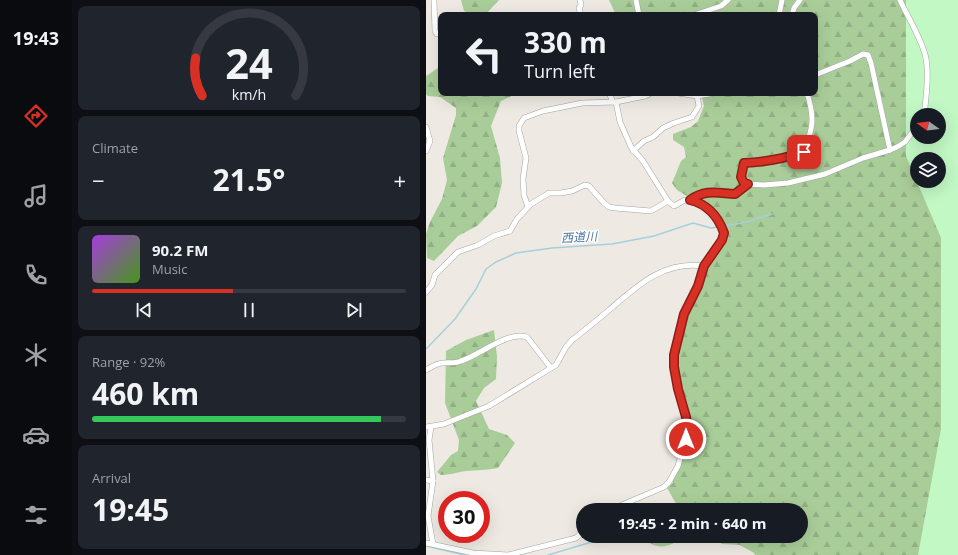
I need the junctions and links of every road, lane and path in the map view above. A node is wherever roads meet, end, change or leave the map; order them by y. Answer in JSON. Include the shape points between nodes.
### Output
{"nodes":[{"id":1,"x":434,"y":0,"type":"edge"},
{"id":2,"x":580,"y":0,"type":"edge"},
{"id":3,"x":636,"y":0,"type":"edge"},
{"id":4,"x":728,"y":0,"type":"edge"},
{"id":5,"x":782,"y":0,"type":"edge"},
{"id":6,"x":800,"y":0,"type":"edge"},
{"id":7,"x":900,"y":0,"type":"edge"},
{"id":8,"x":580,"y":12,"type":"edge"},
{"id":9,"x":638,"y":12,"type":"edge"},
{"id":10,"x":703,"y":12,"type":"edge"},
{"id":11,"x":780,"y":12,"type":"edge"},
{"id":12,"x":793,"y":12,"type":"edge"},
{"id":13,"x":438,"y":34,"type":"edge"},
{"id":14,"x":818,"y":74,"type":"edge"},
{"id":15,"x":611,"y":96,"type":"edge"},
{"id":16,"x":645,"y":96,"type":"edge"},
{"id":17,"x":697,"y":96,"type":"edge"},
{"id":18,"x":808,"y":96,"type":"edge"},
{"id":19,"x":614,"y":102,"type":"junction"},
{"id":20,"x":925,"y":108,"type":"edge"},
{"id":21,"x":426,"y":127,"type":"edge"},
{"id":22,"x":910,"y":135,"type":"edge"},
{"id":23,"x":890,"y":150,"type":"junction"},
{"id":24,"x":426,"y":151,"type":"edge"},
{"id":25,"x":633,"y":151,"type":"junction"},
{"id":26,"x":748,"y":184,"type":"junction"},
{"id":27,"x":690,"y":200,"type":"junction"},
{"id":28,"x":668,"y":201,"type":"junction"},
{"id":29,"x":528,"y":207,"type":"junction"},
{"id":30,"x":704,"y":266,"type":"junction"},
{"id":31,"x":426,"y":292,"type":"edge"},
{"id":32,"x":551,"y":368,"type":"junction"},
{"id":33,"x":426,"y":370,"type":"edge"},
{"id":34,"x":428,"y":427,"type":"edge"},
{"id":35,"x":426,"y":480,"type":"edge"},
{"id":36,"x":433,"y":481,"type":"junction"},
{"id":37,"x":626,"y":503,"type":"edge"},
{"id":38,"x":576,"y":538,"type":"edge"},
{"id":39,"x":426,"y":543,"type":"edge"},
{"id":40,"x":433,"y":544,"type":"junction"}],
"edges":[{"from":1,"to":13,"type":"street","via":[[435,31]]},
{"from":2,"to":8,"type":"street"},
{"from":3,"to":9,"type":"street"},
{"from":4,"to":10,"type":"street","via":[[721,6]]},
{"from":5,"to":11,"type":"street"},
{"from":6,"to":12,"type":"street"},
{"from":7,"to":20,"type":"street","via":[[926,59],[928,72]]},
{"from":14,"to":23,"type":"street","via":[[863,54],[868,55]]},
{"from":15,"to":19,"type":"street"},
{"from":16,"to":19,"type":"street"},
{"from":17,"to":25,"type":"street","via":[[699,106],[692,117],[663,128]]},
{"from":18,"to":26,"type":"street","via":[[813,123],[804,152],[779,160],[744,163],[741,177],[744,183]]},
{"from":19,"to":25,"type":"street"},
{"from":19,"to":29,"type":"street","via":[[582,103],[543,111],[524,118],[519,131],[526,158],[523,180]]},
{"from":21,"to":24,"type":"street","via":[[430,141]]},
{"from":22,"to":23,"type":"street","via":[[904,142]]},
{"from":23,"to":26,"type":"street","via":[[825,174],[788,183]]},
{"from":25,"to":28,"type":"street"},
{"from":26,"to":27,"type":"street","via":[[735,194],[705,192]]},
{"from":27,"to":28,"type":"street","via":[[674,206]]},
{"from":27,"to":30,"type":"street","via":[[707,206],[723,230],[722,240]]},
{"from":28,"to":29,"type":"street","via":[[651,212],[609,207],[592,188],[585,185],[572,191],[550,193]]},
{"from":29,"to":31,"type":"street","via":[[510,231],[458,252],[435,275],[432,285]]},
{"from":30,"to":32,"type":"street","via":[[671,268],[653,275],[572,340],[556,365]]},
{"from":30,"to":37,"type":"street","via":[[682,320],[674,355],[677,385],[688,432],[681,460],[674,475],[664,487]]},
{"from":32,"to":33,"type":"street","via":[[527,337],[521,336],[500,341],[459,362],[439,364]]},
{"from":32,"to":34,"type":"street","via":[[489,406],[444,424]]},
{"from":34,"to":36,"type":"street"},
{"from":35,"to":36,"type":"street"},
{"from":36,"to":40,"type":"street","via":[[428,516]]},
{"from":38,"to":40,"type":"street","via":[[508,555],[473,553]]},
{"from":39,"to":40,"type":"street"}]}
